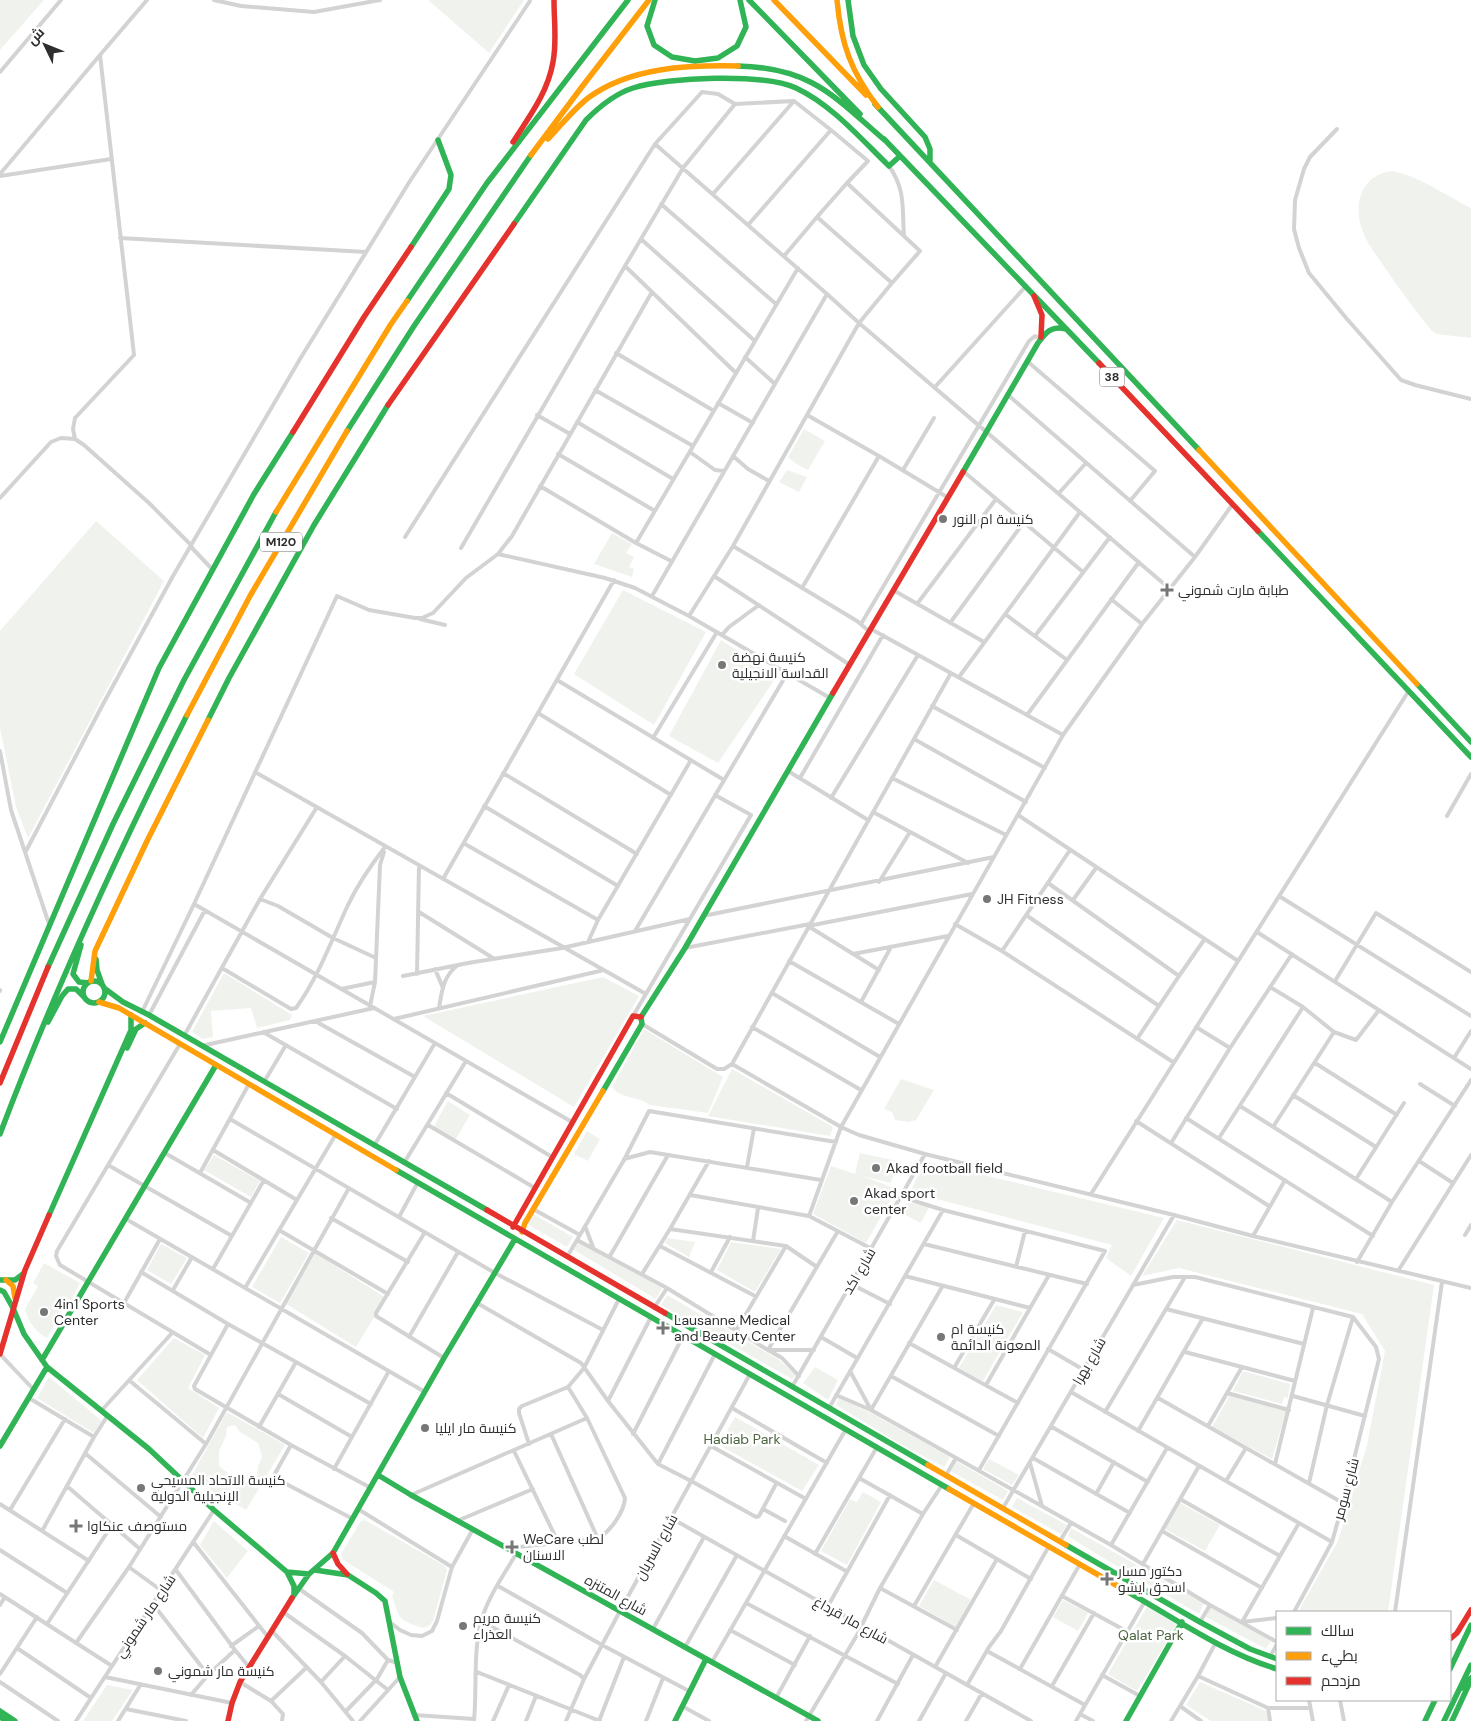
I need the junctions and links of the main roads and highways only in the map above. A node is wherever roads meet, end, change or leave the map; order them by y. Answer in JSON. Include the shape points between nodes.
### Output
{"nodes":[{"id":1,"x":554,"y":0,"type":"edge"},
{"id":2,"x":628,"y":0,"type":"edge"},
{"id":3,"x":649,"y":0,"type":"edge"},
{"id":4,"x":656,"y":0,"type":"edge"},
{"id":5,"x":740,"y":0,"type":"edge"},
{"id":6,"x":749,"y":0,"type":"edge"},
{"id":7,"x":774,"y":0,"type":"edge"},
{"id":8,"x":837,"y":0,"type":"edge"},
{"id":9,"x":848,"y":0,"type":"edge"},
{"id":10,"x":878,"y":107,"type":"junction"},
{"id":11,"x":438,"y":140,"type":"road end"},
{"id":12,"x":888,"y":143,"type":"junction"},
{"id":13,"x":900,"y":156,"type":"junction"},
{"id":14,"x":930,"y":161,"type":"junction"},
{"id":15,"x":518,"y":173,"type":"junction"},
{"id":16,"x":487,"y":183,"type":"junction"},
{"id":17,"x":1028,"y":288,"type":"junction"},
{"id":18,"x":1068,"y":330,"type":"junction"},
{"id":19,"x":1041,"y":339,"type":"junction"},
{"id":20,"x":1471,"y":742,"type":"edge"},
{"id":21,"x":1471,"y":757,"type":"edge"},
{"id":22,"x":105,"y":931,"type":"junction"},
{"id":23,"x":83,"y":934,"type":"junction"},
{"id":24,"x":89,"y":982,"type":"junction"},
{"id":25,"x":103,"y":986,"type":"junction"},
{"id":26,"x":85,"y":998,"type":"junction"},
{"id":27,"x":99,"y":1002,"type":"junction"},
{"id":28,"x":131,"y":1015,"type":"junction"},
{"id":29,"x":641,"y":1017,"type":"junction"},
{"id":30,"x":145,"y":1023,"type":"junction"},
{"id":31,"x":40,"y":1033,"type":"junction"},
{"id":32,"x":0,"y":1042,"type":"edge"},
{"id":33,"x":118,"y":1062,"type":"junction"},
{"id":34,"x":216,"y":1065,"type":"junction"},
{"id":35,"x":0,"y":1083,"type":"edge"},
{"id":36,"x":332,"y":1122,"type":"junction"},
{"id":37,"x":327,"y":1129,"type":"junction"},
{"id":38,"x":348,"y":1131,"type":"junction"},
{"id":39,"x":0,"y":1134,"type":"edge"},
{"id":40,"x":344,"y":1139,"type":"junction"},
{"id":41,"x":517,"y":1218,"type":"junction"},
{"id":42,"x":525,"y":1223,"type":"junction"},
{"id":43,"x":513,"y":1227,"type":"junction"},
{"id":44,"x":522,"y":1232,"type":"junction"},
{"id":45,"x":515,"y":1239,"type":"junction"},
{"id":46,"x":25,"y":1270,"type":"junction"},
{"id":47,"x":22,"y":1283,"type":"junction"},
{"id":48,"x":9,"y":1285,"type":"edge"},
{"id":49,"x":3,"y":1290,"type":"edge"},
{"id":50,"x":15,"y":1300,"type":"junction"},
{"id":51,"x":13,"y":1308,"type":"junction"},
{"id":52,"x":731,"y":1352,"type":"junction"},
{"id":53,"x":0,"y":1354,"type":"edge"},
{"id":54,"x":743,"y":1359,"type":"junction"},
{"id":55,"x":42,"y":1360,"type":"junction"},
{"id":56,"x":726,"y":1360,"type":"junction"},
{"id":57,"x":47,"y":1367,"type":"junction"},
{"id":58,"x":738,"y":1367,"type":"junction"},
{"id":59,"x":0,"y":1446,"type":"edge"},
{"id":60,"x":912,"y":1456,"type":"junction"},
{"id":61,"x":907,"y":1465,"type":"junction"},
{"id":62,"x":378,"y":1475,"type":"junction"},
{"id":63,"x":333,"y":1553,"type":"junction"},
{"id":64,"x":315,"y":1570,"type":"junction"},
{"id":65,"x":287,"y":1572,"type":"junction"},
{"id":66,"x":309,"y":1574,"type":"junction"},
{"id":67,"x":348,"y":1575,"type":"junction"},
{"id":68,"x":1123,"y":1577,"type":"junction"},
{"id":69,"x":1118,"y":1586,"type":"junction"},
{"id":70,"x":294,"y":1594,"type":"junction"},
{"id":71,"x":1471,"y":1610,"type":"edge"},
{"id":72,"x":1182,"y":1622,"type":"junction"},
{"id":73,"x":1471,"y":1625,"type":"edge"},
{"id":74,"x":1451,"y":1638,"type":"edge"},
{"id":75,"x":706,"y":1659,"type":"junction"},
{"id":76,"x":1276,"y":1659,"type":"edge"},
{"id":77,"x":1471,"y":1664,"type":"edge"},
{"id":78,"x":1451,"y":1667,"type":"edge"},
{"id":79,"x":1276,"y":1669,"type":"edge"},
{"id":80,"x":1471,"y":1679,"type":"edge"},
{"id":81,"x":1457,"y":1693,"type":"junction"},
{"id":82,"x":1435,"y":1701,"type":"edge"},
{"id":83,"x":0,"y":1711,"type":"edge"},
{"id":84,"x":0,"y":1717,"type":"edge"},
{"id":85,"x":416,"y":1718,"type":"edge"},
{"id":86,"x":807,"y":1718,"type":"edge"},
{"id":87,"x":6,"y":1720,"type":"edge"},
{"id":88,"x":1129,"y":1720,"type":"edge"},
{"id":89,"x":15,"y":1721,"type":"edge"},
{"id":90,"x":228,"y":1721,"type":"edge"},
{"id":91,"x":675,"y":1721,"type":"edge"},
{"id":92,"x":818,"y":1721,"type":"edge"},
{"id":93,"x":1426,"y":1721,"type":"edge"},
{"id":94,"x":1444,"y":1721,"type":"edge"},
{"id":95,"x":1452,"y":1721,"type":"edge"}],
"edges":[{"from":1,"to":16,"type":"main road","via":[[554,44],[549,77],[528,120]]},
{"from":2,"to":16,"type":"main road","number":"M120"},
{"from":3,"to":15,"type":"main road","number":"M120"},
{"from":4,"to":5,"type":"main road","via":[[648,14],[651,39],[671,57],[692,62],[718,57],[739,45],[747,26]]},
{"from":6,"to":12,"type":"main road","number":"38"},
{"from":7,"to":10,"type":"main road","number":"38"},
{"from":8,"to":10,"type":"main road","via":[[839,30],[846,56],[862,87]]},
{"from":9,"to":14,"type":"main road","via":[[852,36],[864,64],[881,89],[926,137]]},
{"from":10,"to":14,"type":"main road","number":"38"},
{"from":11,"to":32,"type":"main road","via":[[451,175],[449,189],[254,494],[159,668]]},
{"from":12,"to":13,"type":"main road","number":"38"},
{"from":12,"to":15,"type":"main road","via":[[823,89],[783,71],[739,66],[661,70],[620,80],[584,100]]},
{"from":13,"to":17,"type":"main road","number":"38"},
{"from":13,"to":22,"type":"main road","via":[[889,166],[824,104],[800,90],[774,82],[736,78],[651,84],[624,92],[594,112],[385,410],[314,525],[199,736]]},
{"from":14,"to":20,"type":"main road","number":"38"},
{"from":15,"to":23,"type":"main road","number":"M120","via":[[365,401],[274,553],[182,724]]},
{"from":16,"to":35,"type":"main road","number":"M120","via":[[338,408],[212,626],[113,824]]},
{"from":17,"to":18,"type":"main road","number":"38"},
{"from":17,"to":19,"type":"main road","via":[[1042,315]]},
{"from":18,"to":19,"type":"main road","via":[[1058,326],[1052,328]]},
{"from":18,"to":21,"type":"main road","number":"38"},
{"from":19,"to":29,"type":"main road","via":[[685,948]]},
{"from":22,"to":24,"type":"main road","via":[[93,956]]},
{"from":22,"to":25,"type":"main road","via":[[96,958]]},
{"from":23,"to":24,"type":"main road","via":[[73,974],[79,982]]},
{"from":23,"to":31,"type":"main road","number":"M120"},
{"from":24,"to":25,"type":"main road","via":[[97,981]]},
{"from":24,"to":26,"type":"main road","via":[[83,991]]},
{"from":25,"to":27,"type":"main road","via":[[104,997]]},
{"from":25,"to":36,"type":"main road","via":[[123,1002]]},
{"from":26,"to":27,"type":"main road","via":[[93,1003]]},
{"from":26,"to":31,"type":"main road","via":[[74,989],[66,991]]},
{"from":27,"to":28,"type":"main road"},
{"from":28,"to":30,"type":"main road"},
{"from":28,"to":33,"type":"main road","via":[[132,1027]]},
{"from":29,"to":41,"type":"main road","via":[[633,1016]]},
{"from":29,"to":42,"type":"main road","via":[[642,1024]]},
{"from":30,"to":33,"type":"main road","via":[[136,1029]]},
{"from":30,"to":34,"type":"main road"},
{"from":31,"to":39,"type":"main road","number":"M120"},
{"from":33,"to":46,"type":"main road"},
{"from":34,"to":37,"type":"main road"},
{"from":34,"to":55,"type":"main road"},
{"from":36,"to":37,"type":"main road","via":[[333,1127]]},
{"from":36,"to":38,"type":"main road"},
{"from":37,"to":40,"type":"main road"},
{"from":38,"to":40,"type":"main road","via":[[342,1133]]},
{"from":38,"to":43,"type":"main road"},
{"from":40,"to":45,"type":"main road"},
{"from":41,"to":42,"type":"main road"},
{"from":41,"to":43,"type":"main road"},
{"from":42,"to":44,"type":"main road"},
{"from":43,"to":44,"type":"main road"},
{"from":44,"to":52,"type":"main road"},
{"from":45,"to":56,"type":"main road"},
{"from":45,"to":62,"type":"main road"},
{"from":46,"to":47,"type":"main road"},
{"from":46,"to":48,"type":"main road"},
{"from":47,"to":48,"type":"main road"},
{"from":47,"to":50,"type":"main road"},
{"from":48,"to":49,"type":"main road"},
{"from":48,"to":50,"type":"main road"},
{"from":49,"to":51,"type":"main road"},
{"from":50,"to":51,"type":"main road"},
{"from":51,"to":53,"type":"main road"},
{"from":51,"to":55,"type":"main road","via":[[24,1334]]},
{"from":52,"to":54,"type":"main road"},
{"from":52,"to":56,"type":"main road","via":[[733,1359]]},
{"from":54,"to":58,"type":"main road","via":[[737,1361]]},
{"from":54,"to":60,"type":"main road"},
{"from":55,"to":57,"type":"main road"},
{"from":56,"to":58,"type":"main road"},
{"from":57,"to":59,"type":"main road"},
{"from":57,"to":65,"type":"main road","via":[[148,1449]]},
{"from":58,"to":61,"type":"main road"},
{"from":60,"to":61,"type":"main road"},
{"from":60,"to":68,"type":"main road"},
{"from":61,"to":69,"type":"main road"},
{"from":62,"to":63,"type":"main road"},
{"from":62,"to":75,"type":"main road","name":"شارع المتنزه"},
{"from":63,"to":64,"type":"main road"},
{"from":63,"to":67,"type":"main road"},
{"from":64,"to":66,"type":"main road"},
{"from":64,"to":67,"type":"main road"},
{"from":65,"to":66,"type":"main road"},
{"from":65,"to":70,"type":"main road"},
{"from":66,"to":70,"type":"main road"},
{"from":67,"to":85,"type":"main road","via":[[384,1601],[400,1676]]},
{"from":68,"to":69,"type":"main road"},
{"from":68,"to":76,"type":"main road","via":[[1250,1649]]},
{"from":69,"to":72,"type":"main road"},
{"from":70,"to":90,"type":"main road","via":[[240,1682]]},
{"from":71,"to":74,"type":"main road"},
{"from":72,"to":79,"type":"main road","via":[[1216,1642]]},
{"from":72,"to":88,"type":"main road"},
{"from":73,"to":78,"type":"main road"},
{"from":75,"to":86,"type":"main road","name":"شارع المتنزه"},
{"from":75,"to":91,"type":"main road"},
{"from":77,"to":81,"type":"main road"},
{"from":80,"to":81,"type":"main road"},
{"from":80,"to":95,"type":"main road"},
{"from":81,"to":94,"type":"main road"},
{"from":82,"to":93,"type":"main road"},
{"from":83,"to":87,"type":"main road"},
{"from":84,"to":87,"type":"main road"},
{"from":86,"to":92,"type":"main road","name":"شارع المتنزه"},
{"from":87,"to":89,"type":"main road"}]}
